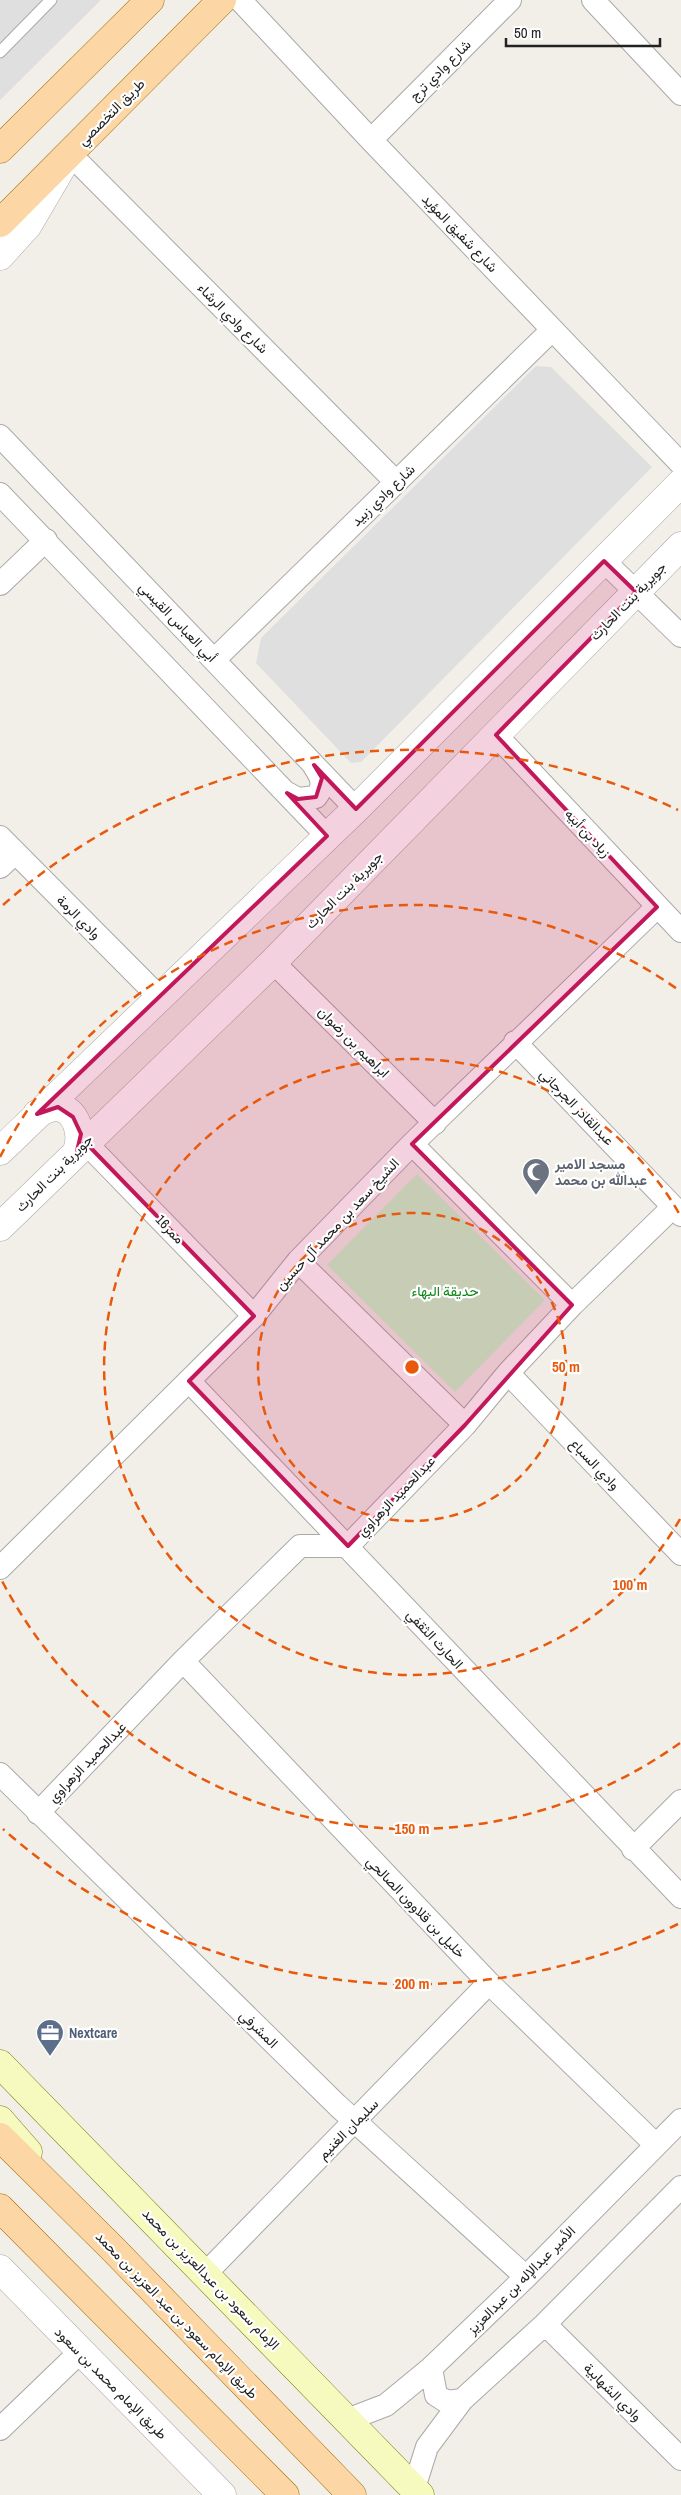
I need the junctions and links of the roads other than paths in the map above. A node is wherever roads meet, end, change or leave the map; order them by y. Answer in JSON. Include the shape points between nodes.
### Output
{"nodes":[{"id":1,"x":51,"y":0,"type":"edge"},
{"id":2,"x":150,"y":0,"type":"edge"},
{"id":3,"x":222,"y":0,"type":"edge"},
{"id":4,"x":240,"y":0,"type":"edge"},
{"id":5,"x":510,"y":0,"type":"edge"},
{"id":6,"x":593,"y":0,"type":"edge"},
{"id":7,"x":0,"y":52,"type":"edge"},
{"id":8,"x":681,"y":94,"type":"edge"},
{"id":9,"x":371,"y":140,"type":"junction"},
{"id":10,"x":0,"y":149,"type":"edge"},
{"id":11,"x":70,"y":154,"type":"junction"},
{"id":12,"x":0,"y":223,"type":"edge"},
{"id":13,"x":0,"y":256,"type":"edge"},
{"id":14,"x":552,"y":330,"type":"junction"},
{"id":15,"x":0,"y":436,"type":"edge"},
{"id":16,"x":681,"y":464,"type":"edge"},
{"id":17,"x":396,"y":482,"type":"junction"},
{"id":18,"x":681,"y":483,"type":"edge"},
{"id":19,"x":0,"y":494,"type":"edge"},
{"id":20,"x":46,"y":540,"type":"junction"},
{"id":21,"x":681,"y":546,"type":"edge"},
{"id":22,"x":604,"y":561,"type":"junction"},
{"id":23,"x":0,"y":584,"type":"edge"},
{"id":24,"x":636,"y":592,"type":"junction"},
{"id":25,"x":681,"y":636,"type":"edge"},
{"id":26,"x":214,"y":660,"type":"junction"},
{"id":27,"x":496,"y":735,"type":"junction"},
{"id":28,"x":314,"y":765,"type":"junction"},
{"id":29,"x":287,"y":793,"type":"junction"},
{"id":30,"x":356,"y":809,"type":"junction"},
{"id":31,"x":327,"y":836,"type":"junction"},
{"id":32,"x":0,"y":837,"type":"edge"},
{"id":33,"x":8,"y":860,"type":"edge"},
{"id":34,"x":657,"y":907,"type":"junction"},
{"id":35,"x":681,"y":931,"type":"edge"},
{"id":36,"x":273,"y":962,"type":"junction"},
{"id":37,"x":159,"y":997,"type":"junction"},
{"id":38,"x":515,"y":1042,"type":"junction"},
{"id":39,"x":78,"y":1076,"type":"junction"},
{"id":40,"x":37,"y":1114,"type":"junction"},
{"id":41,"x":112,"y":1116,"type":"junction"},
{"id":42,"x":435,"y":1122,"type":"junction"},
{"id":43,"x":412,"y":1144,"type":"junction"},
{"id":44,"x":81,"y":1146,"type":"junction"},
{"id":45,"x":0,"y":1151,"type":"edge"},
{"id":46,"x":677,"y":1211,"type":"edge"},
{"id":47,"x":0,"y":1227,"type":"edge"},
{"id":48,"x":298,"y":1261,"type":"junction"},
{"id":49,"x":572,"y":1305,"type":"junction"},
{"id":50,"x":254,"y":1316,"type":"junction"},
{"id":51,"x":508,"y":1373,"type":"junction"},
{"id":52,"x":189,"y":1382,"type":"junction"},
{"id":53,"x":465,"y":1425,"type":"junction"},
{"id":54,"x":348,"y":1546,"type":"junction"},
{"id":55,"x":681,"y":1554,"type":"edge"},
{"id":56,"x":0,"y":1568,"type":"edge"},
{"id":57,"x":183,"y":1661,"type":"junction"},
{"id":58,"x":0,"y":1774,"type":"edge"},
{"id":59,"x":681,"y":1801,"type":"edge"},
{"id":60,"x":38,"y":1813,"type":"junction"},
{"id":61,"x":633,"y":1849,"type":"junction"},
{"id":62,"x":681,"y":1898,"type":"edge"},
{"id":63,"x":489,"y":1984,"type":"junction"},
{"id":64,"x":0,"y":2064,"type":"edge"},
{"id":65,"x":0,"y":2120,"type":"edge"},
{"id":66,"x":681,"y":2120,"type":"edge"},
{"id":67,"x":355,"y":2122,"type":"junction"},
{"id":68,"x":0,"y":2138,"type":"edge"},
{"id":69,"x":656,"y":2145,"type":"junction"},
{"id":70,"x":681,"y":2187,"type":"edge"},
{"id":71,"x":0,"y":2208,"type":"edge"},
{"id":72,"x":113,"y":2249,"type":"junction"},
{"id":73,"x":0,"y":2270,"type":"edge"},
{"id":74,"x":206,"y":2273,"type":"junction"},
{"id":75,"x":526,"y":2277,"type":"junction"},
{"id":76,"x":545,"y":2324,"type":"junction"},
{"id":77,"x":80,"y":2352,"type":"junction"},
{"id":78,"x":431,"y":2368,"type":"junction"},
{"id":79,"x":462,"y":2400,"type":"junction"},
{"id":80,"x":347,"y":2420,"type":"junction"},
{"id":81,"x":0,"y":2429,"type":"edge"},
{"id":82,"x":681,"y":2459,"type":"edge"},
{"id":83,"x":417,"y":2492,"type":"edge"},
{"id":84,"x":222,"y":2495,"type":"edge"},
{"id":85,"x":285,"y":2495,"type":"edge"},
{"id":86,"x":352,"y":2495,"type":"edge"}],
"edges":[{"from":1,"to":7,"type":"lane"},
{"from":2,"to":10,"type":"main road"},
{"from":3,"to":11,"type":"main road","name":"طريق التخصصي"},
{"from":4,"to":9,"type":"street","name":"شارع شفيق المؤيد"},
{"from":5,"to":9,"type":"street","name":"شارع وادي ترج"},
{"from":6,"to":8,"type":"street"},
{"from":9,"to":14,"type":"street","name":"شارع شفيق المؤيد"},
{"from":11,"to":12,"type":"main road","name":"طريق التخصصي"},
{"from":11,"to":13,"type":"street","via":[[28,225]]},
{"from":11,"to":17,"type":"street","name":"شارع وادي الرشاء"},
{"from":14,"to":16,"type":"street","name":"شارع شفيق المؤيد"},
{"from":14,"to":17,"type":"street","name":"شارع وادي زبيد"},
{"from":15,"to":26,"type":"street","name":"أبي العباس القيسي"},
{"from":17,"to":26,"type":"street","name":"شارع وادي زبيد"},
{"from":18,"to":22,"type":"street"},
{"from":19,"to":20,"type":"street"},
{"from":20,"to":23,"type":"street"},
{"from":20,"to":29,"type":"street"},
{"from":21,"to":24,"type":"street","name":"جويرية بنت الحارث"},
{"from":22,"to":24,"type":"street"},
{"from":22,"to":30,"type":"street"},
{"from":24,"to":25,"type":"street"},
{"from":24,"to":27,"type":"street","name":"جويرية بنت الحارث"},
{"from":26,"to":28,"type":"street","name":"أبي العباس القيسي"},
{"from":27,"to":34,"type":"street","name":"زياد بن أبيه"},
{"from":27,"to":36,"type":"street","name":"جويرية بنت الحارث"},
{"from":28,"to":29,"type":"street","via":[[322,778],[322,789],[316,797],[298,799]]},
{"from":28,"to":30,"type":"street","name":"أبي العباس القيسي"},
{"from":29,"to":31,"type":"street"},
{"from":30,"to":31,"type":"street"},
{"from":31,"to":37,"type":"street"},
{"from":32,"to":33,"type":"street","name":"وادي الرمة"},
{"from":33,"to":37,"type":"street","name":"وادي الرمة"},
{"from":34,"to":35,"type":"street","name":"زياد بن أبيه"},
{"from":34,"to":38,"type":"street","name":"الشيخ سعد بن محمد آل حسين"},
{"from":36,"to":41,"type":"street","name":"جويرية بنت الحارث"},
{"from":36,"to":42,"type":"street","name":"ابراهيم بن رضوان"},
{"from":37,"to":39,"type":"street"},
{"from":38,"to":42,"type":"street","name":"الشيخ سعد بن محمد آل حسين"},
{"from":38,"to":46,"type":"street","name":"عبدالقادر الجرجاني"},
{"from":39,"to":40,"type":"street"},
{"from":39,"to":41,"type":"street","via":[[74,1083],[75,1103],[90,1116]]},
{"from":40,"to":44,"type":"street","via":[[58,1107],[73,1117],[81,1134]]},
{"from":40,"to":45,"type":"street"},
{"from":41,"to":44,"type":"street","name":"جويرية بنت الحارث"},
{"from":42,"to":43,"type":"street","name":"الشيخ سعد بن محمد آل حسين"},
{"from":43,"to":48,"type":"street","name":"الشيخ سعد بن محمد آل حسين"},
{"from":43,"to":49,"type":"street"},
{"from":44,"to":47,"type":"street","name":"جويرية بنت الحارث"},
{"from":44,"to":50,"type":"street","name":"ممر16"},
{"from":46,"to":49,"type":"street","name":"عبدالحميد الزهراوي"},
{"from":48,"to":50,"type":"street","name":"الشيخ سعد بن محمد آل حسين"},
{"from":48,"to":53,"type":"street"},
{"from":49,"to":51,"type":"street","name":"عبدالحميد الزهراوي"},
{"from":50,"to":52,"type":"street","name":"الشيخ سعد بن محمد آل حسين"},
{"from":51,"to":53,"type":"street","name":"عبدالحميد الزهراوي"},
{"from":51,"to":55,"type":"street","name":"وادي السباع"},
{"from":52,"to":54,"type":"street","name":"الحارث الثقفي"},
{"from":52,"to":56,"type":"street","name":"الشيخ سعد بن محمد آل حسين"},
{"from":53,"to":54,"type":"street","name":"عبدالحميد الزهراوي"},
{"from":54,"to":57,"type":"street","name":"عبدالحميد الزهراوي","via":[[300,1546]]},
{"from":54,"to":61,"type":"street","name":"الحارث الثقفي"},
{"from":57,"to":60,"type":"street","name":"عبدالحميد الزهراوي"},
{"from":57,"to":63,"type":"street","name":"خليل بن قلاوون الصالحي"},
{"from":58,"to":60,"type":"street","name":"المشرفي"},
{"from":59,"to":61,"type":"street"},
{"from":60,"to":67,"type":"street","name":"المشرفي"},
{"from":61,"to":62,"type":"street","name":"الحارث الثقفي"},
{"from":63,"to":67,"type":"street","name":"سليمان الغنيم"},
{"from":63,"to":69,"type":"street","name":"خليل بن قلاوون الصالحي"},
{"from":64,"to":74,"type":"main road","name":"الإمام سعود بن عبدالعزيز بن محمد"},
{"from":65,"to":72,"type":"main road"},
{"from":66,"to":69,"type":"street","name":"الأمير عبدالإله بن عبدالعزيز"},
{"from":67,"to":74,"type":"street","name":"سليمان الغنيم"},
{"from":67,"to":75,"type":"street","name":"المشرفي"},
{"from":68,"to":72,"type":"main road","name":"طريق الإمام سعود بن عبد العزيز بن محمد"},
{"from":69,"to":75,"type":"street","name":"الأمير عبدالإله بن عبدالعزيز"},
{"from":70,"to":76,"type":"street"},
{"from":71,"to":85,"type":"main road"},
{"from":72,"to":86,"type":"main road","name":"طريق الإمام سعود بن عبد العزيز بن محمد"},
{"from":73,"to":77,"type":"street","name":"طريق الإمام محمد بن سعود"},
{"from":74,"to":80,"type":"main road","name":"الإمام سعود بن عبدالعزيز بن محمد"},
{"from":75,"to":78,"type":"street","name":"الأمير عبدالإله بن عبدالعزيز"},
{"from":76,"to":79,"type":"street"},
{"from":76,"to":82,"type":"street","name":"وادي الشهابية"},
{"from":77,"to":81,"type":"street"},
{"from":77,"to":84,"type":"street","name":"طريق الإمام محمد بن سعود"},
{"from":78,"to":79,"type":"street","via":[[436,2395],[447,2402]]},
{"from":78,"to":80,"type":"street","name":"الأمير عبدالإله بن عبدالعزيز","via":[[386,2405]]},
{"from":79,"to":83,"type":"street","via":[[427,2447]]},
{"from":80,"to":83,"type":"main road","name":"الإمام سعود بن عبدالعزيز بن محمد"}]}
